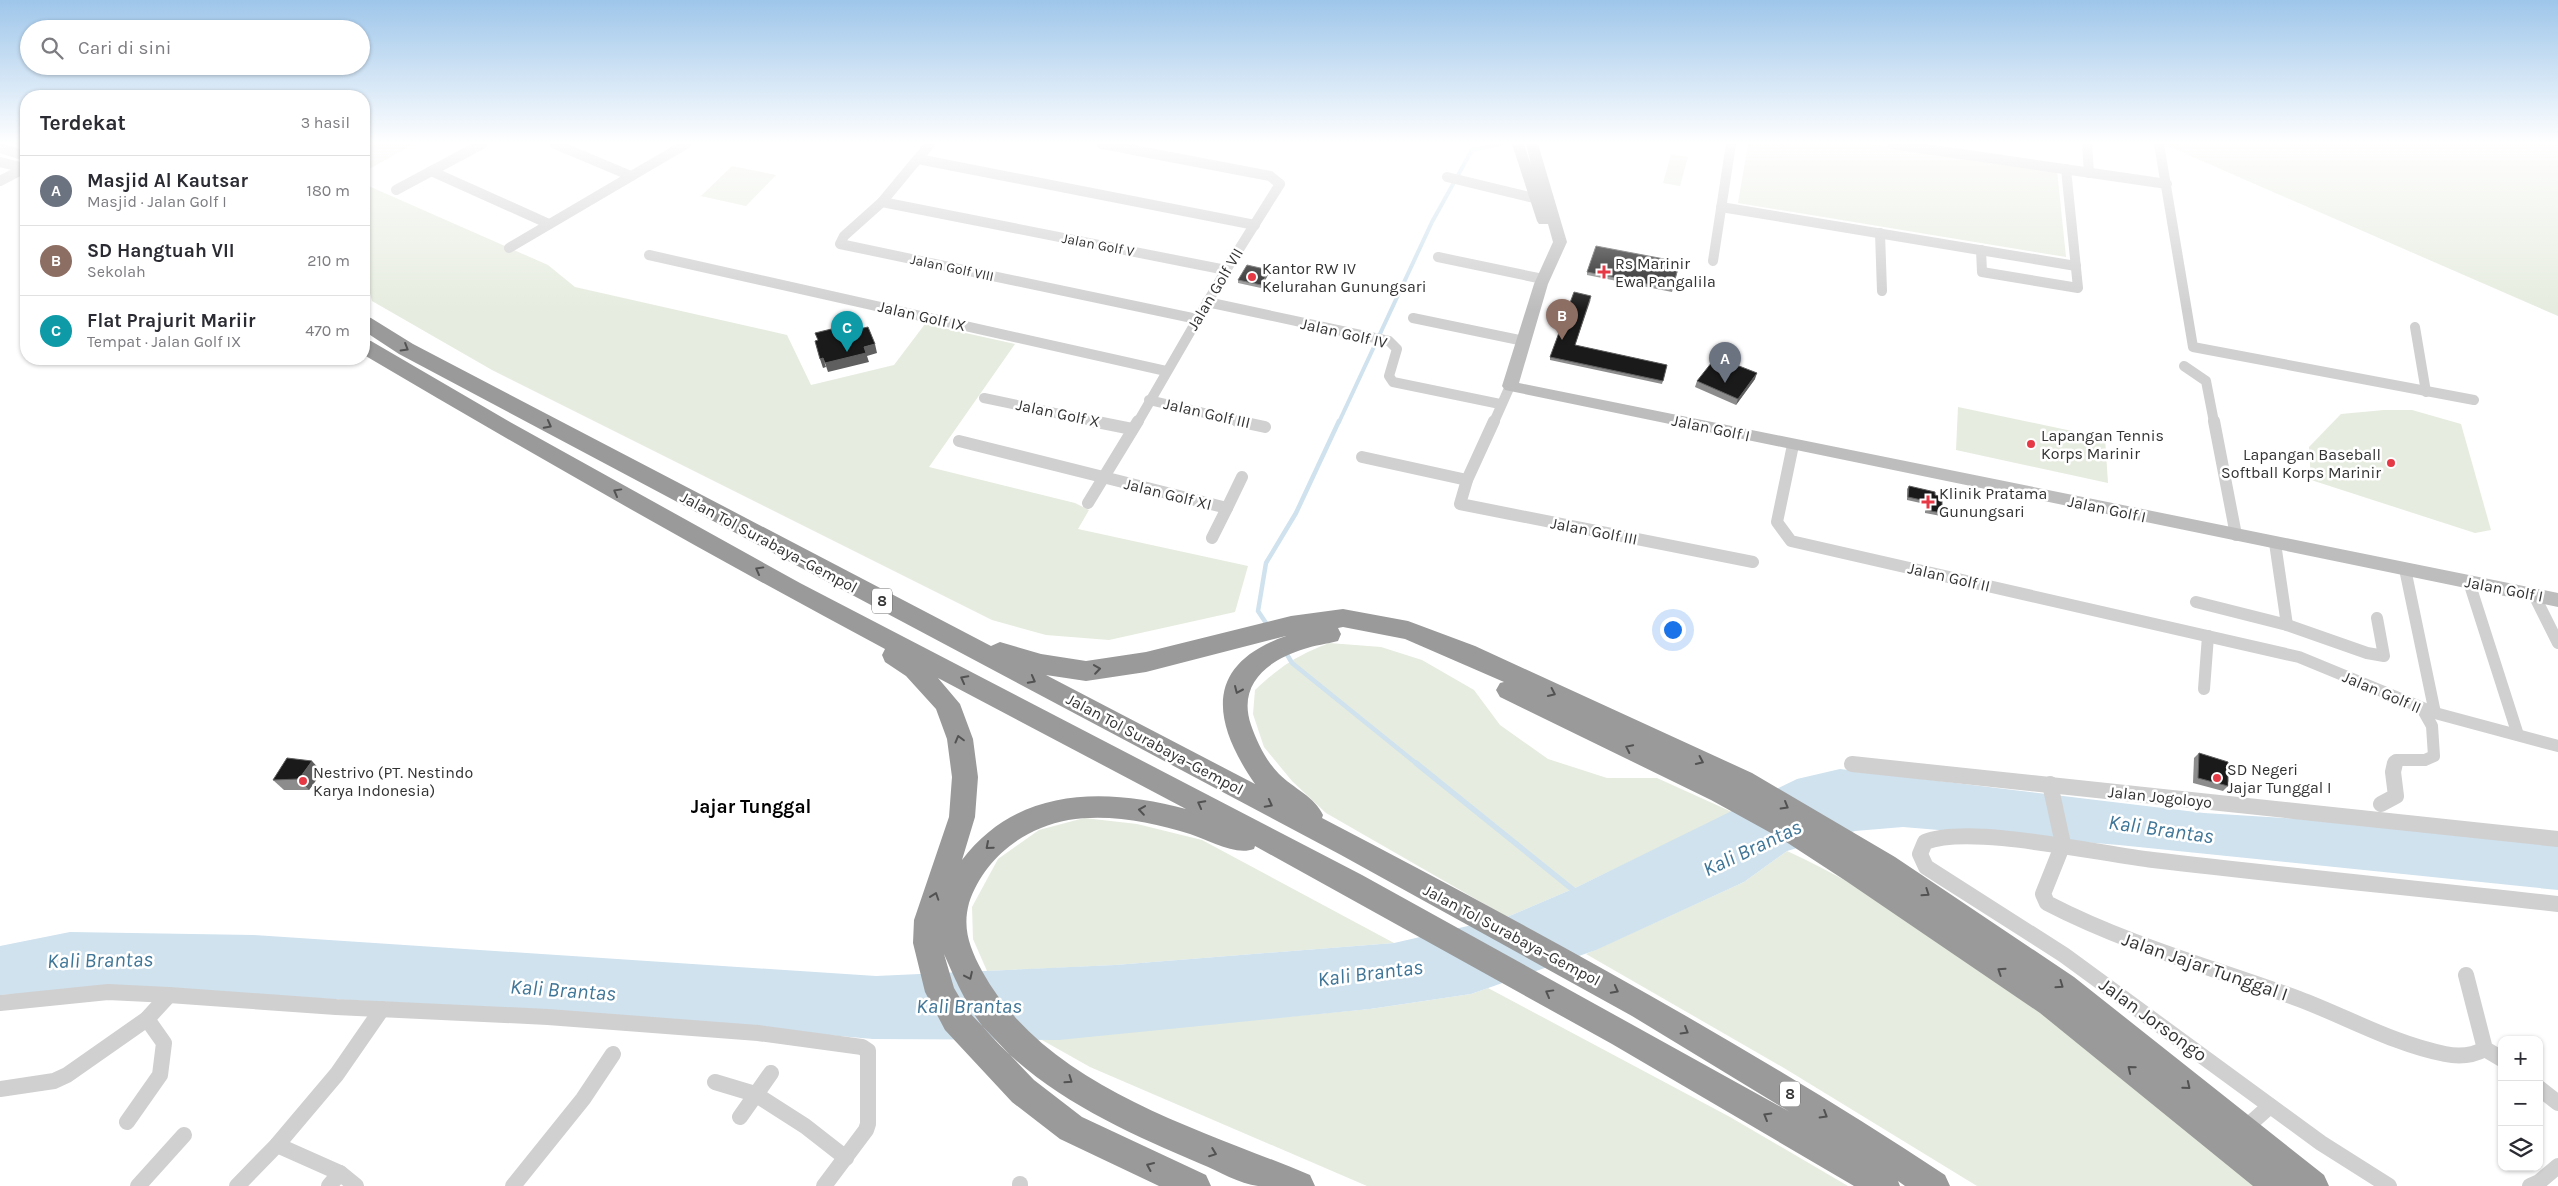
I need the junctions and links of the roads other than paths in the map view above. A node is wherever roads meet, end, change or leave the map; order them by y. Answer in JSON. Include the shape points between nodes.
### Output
{"nodes":[{"id":1,"x":493,"y":199,"type":"edge"},
{"id":2,"x":591,"y":199,"type":"edge"},
{"id":3,"x":884,"y":199,"type":"edge"},
{"id":4,"x":1124,"y":199,"type":"edge"},
{"id":5,"x":1271,"y":199,"type":"edge"},
{"id":6,"x":1722,"y":199,"type":"edge"},
{"id":7,"x":2069,"y":199,"type":"edge"},
{"id":8,"x":2169,"y":199,"type":"edge"},
{"id":9,"x":1542,"y":200,"type":"edge"},
{"id":10,"x":882,"y":202,"type":"junction"},
{"id":11,"x":1721,"y":207,"type":"junction"},
{"id":12,"x":549,"y":224,"type":"junction"},
{"id":13,"x":1255,"y":225,"type":"junction"},
{"id":14,"x":1880,"y":233,"type":"junction"},
{"id":15,"x":509,"y":248,"type":"dead end"},
{"id":16,"x":1981,"y":250,"type":"junction"},
{"id":17,"x":649,"y":255,"type":"dead end"},
{"id":18,"x":1438,"y":258,"type":"dead end"},
{"id":19,"x":1713,"y":261,"type":"dead end"},
{"id":20,"x":2076,"y":266,"type":"junction"},
{"id":21,"x":1226,"y":270,"type":"junction"},
{"id":22,"x":1543,"y":279,"type":"junction"},
{"id":23,"x":1882,"y":291,"type":"dead end"},
{"id":24,"x":1207,"y":302,"type":"junction"},
{"id":25,"x":1413,"y":318,"type":"dead end"},
{"id":26,"x":1197,"y":319,"type":"junction"},
{"id":27,"x":370,"y":326,"type":"edge"},
{"id":28,"x":2415,"y":327,"type":"dead end"},
{"id":29,"x":1524,"y":341,"type":"junction"},
{"id":30,"x":370,"y":349,"type":"edge"},
{"id":31,"x":2184,"y":366,"type":"dead end"},
{"id":32,"x":1166,"y":371,"type":"junction"},
{"id":33,"x":1510,"y":386,"type":"junction"},
{"id":34,"x":2426,"y":392,"type":"junction"},
{"id":35,"x":984,"y":398,"type":"dead end"},
{"id":36,"x":1149,"y":400,"type":"junction"},
{"id":37,"x":2474,"y":400,"type":"dead end"},
{"id":38,"x":1500,"y":404,"type":"junction"},
{"id":39,"x":1265,"y":427,"type":"dead end"},
{"id":40,"x":1132,"y":429,"type":"junction"},
{"id":41,"x":959,"y":441,"type":"dead end"},
{"id":42,"x":1794,"y":445,"type":"junction"},
{"id":43,"x":1362,"y":457,"type":"dead end"},
{"id":44,"x":1242,"y":477,"type":"dead end"},
{"id":45,"x":1105,"y":478,"type":"junction"},
{"id":46,"x":1467,"y":480,"type":"junction"},
{"id":47,"x":1088,"y":503,"type":"dead end"},
{"id":48,"x":1227,"y":508,"type":"junction"},
{"id":49,"x":2236,"y":535,"type":"junction"},
{"id":50,"x":1212,"y":538,"type":"dead end"},
{"id":51,"x":2275,"y":543,"type":"junction"},
{"id":52,"x":1753,"y":562,"type":"dead end"},
{"id":53,"x":2405,"y":569,"type":"junction"},
{"id":54,"x":2469,"y":582,"type":"junction"},
{"id":55,"x":855,"y":587,"type":"junction"},
{"id":56,"x":792,"y":588,"type":"junction"},
{"id":57,"x":2534,"y":595,"type":"junction"},
{"id":58,"x":2558,"y":600,"type":"edge"},
{"id":59,"x":2196,"y":602,"type":"dead end"},
{"id":60,"x":2377,"y":618,"type":"dead end"},
{"id":61,"x":2288,"y":626,"type":"junction"},
{"id":62,"x":2208,"y":636,"type":"junction"},
{"id":63,"x":2558,"y":642,"type":"edge"},
{"id":64,"x":1262,"y":645,"type":"junction"},
{"id":65,"x":2204,"y":690,"type":"dead end"},
{"id":66,"x":2421,"y":708,"type":"junction"},
{"id":67,"x":2435,"y":713,"type":"junction"},
{"id":68,"x":2518,"y":735,"type":"junction"},
{"id":69,"x":2558,"y":746,"type":"edge"},
{"id":70,"x":1852,"y":764,"type":"dead end"},
{"id":71,"x":1732,"y":787,"type":"junction"},
{"id":72,"x":2051,"y":788,"type":"junction"},
{"id":73,"x":2381,"y":804,"type":"dead end"},
{"id":74,"x":2558,"y":839,"type":"edge"},
{"id":75,"x":2062,"y":846,"type":"junction"},
{"id":76,"x":1351,"y":847,"type":"junction"},
{"id":77,"x":1352,"y":884,"type":"junction"},
{"id":78,"x":2558,"y":904,"type":"edge"},
{"id":79,"x":939,"y":937,"type":"junction"},
{"id":80,"x":2466,"y":975,"type":"dead end"},
{"id":81,"x":169,"y":995,"type":"junction"},
{"id":82,"x":0,"y":1003,"type":"edge"},
{"id":83,"x":382,"y":1009,"type":"junction"},
{"id":84,"x":147,"y":1019,"type":"junction"},
{"id":85,"x":2485,"y":1049,"type":"junction"},
{"id":86,"x":613,"y":1054,"type":"dead end"},
{"id":87,"x":2498,"y":1057,"type":"edge"},
{"id":88,"x":771,"y":1073,"type":"dead end"},
{"id":89,"x":715,"y":1082,"type":"dead end"},
{"id":90,"x":0,"y":1089,"type":"edge"},
{"id":91,"x":2543,"y":1091,"type":"edge"},
{"id":92,"x":755,"y":1094,"type":"junction"},
{"id":93,"x":2558,"y":1103,"type":"edge"},
{"id":94,"x":2270,"y":1106,"type":"junction"},
{"id":95,"x":740,"y":1117,"type":"dead end"},
{"id":96,"x":126,"y":1122,"type":"dead end"},
{"id":97,"x":184,"y":1135,"type":"dead end"},
{"id":98,"x":2234,"y":1138,"type":"junction"},
{"id":99,"x":277,"y":1145,"type":"junction"},
{"id":100,"x":846,"y":1158,"type":"junction"},
{"id":101,"x":2558,"y":1166,"type":"edge"},
{"id":102,"x":340,"y":1173,"type":"junction"},
{"id":103,"x":138,"y":1186,"type":"edge"},
{"id":104,"x":237,"y":1186,"type":"edge"},
{"id":105,"x":329,"y":1186,"type":"edge"},
{"id":106,"x":356,"y":1186,"type":"edge"},
{"id":107,"x":512,"y":1186,"type":"edge"},
{"id":108,"x":824,"y":1186,"type":"edge"},
{"id":109,"x":1195,"y":1186,"type":"edge"},
{"id":110,"x":1299,"y":1186,"type":"edge"},
{"id":111,"x":1884,"y":1186,"type":"edge"},
{"id":112,"x":1934,"y":1186,"type":"edge"},
{"id":113,"x":2279,"y":1186,"type":"edge"},
{"id":114,"x":2313,"y":1186,"type":"edge"},
{"id":115,"x":2389,"y":1186,"type":"edge"},
{"id":116,"x":2530,"y":1186,"type":"edge"}],
"edges":[{"from":1,"to":12,"type":"street"},
{"from":2,"to":12,"type":"street"},
{"from":3,"to":10,"type":"street","name":"Jalan Golf VIII"},
{"from":4,"to":13,"type":"street"},
{"from":5,"to":13,"type":"street","name":"Jalan Golf VII"},
{"from":6,"to":11,"type":"street"},
{"from":7,"to":20,"type":"street"},
{"from":8,"to":34,"type":"street","via":[[2193,347]]},
{"from":9,"to":22,"type":"main road","via":[[1556,246]]},
{"from":10,"to":21,"type":"street","name":"Jalan Golf V"},
{"from":10,"to":26,"type":"street","name":"Jalan Golf VIII","via":[[844,236],[840,244]]},
{"from":11,"to":14,"type":"street"},
{"from":11,"to":19,"type":"street"},
{"from":12,"to":15,"type":"street"},
{"from":13,"to":21,"type":"street","name":"Jalan Golf VII"},
{"from":14,"to":16,"type":"street"},
{"from":14,"to":23,"type":"street"},
{"from":16,"to":20,"type":"street"},
{"from":16,"to":20,"type":"street","via":[[1982,272],[2078,288]]},
{"from":17,"to":32,"type":"street","name":"Jalan Golf IX"},
{"from":18,"to":22,"type":"street"},
{"from":21,"to":24,"type":"street","name":"Jalan Golf VII"},
{"from":22,"to":29,"type":"main road"},
{"from":24,"to":26,"type":"street","name":"Jalan Golf VII"},
{"from":24,"to":38,"type":"street","name":"Jalan Golf IV","via":[[1389,341],[1397,349],[1389,376],[1393,382]]},
{"from":25,"to":29,"type":"street"},
{"from":26,"to":32,"type":"street","name":"Jalan Golf VII"},
{"from":27,"to":55,"type":"highway","name":"Jalan Tol Surabaya–Gempol","number":"8","one_way":true,"via":[[406,349]]},
{"from":28,"to":34,"type":"street"},
{"from":29,"to":33,"type":"main road"},
{"from":56,"to":30,"type":"highway","name":"Jalan Tol Surabaya–Gempol","number":"8","one_way":true,"via":[[578,470]]},
{"from":31,"to":49,"type":"street","via":[[2206,381]]},
{"from":32,"to":36,"type":"street","name":"Jalan Golf VII"},
{"from":33,"to":38,"type":"street","name":"Jalan Golf III"},
{"from":33,"to":42,"type":"main road","name":"Jalan Golf I"},
{"from":34,"to":37,"type":"street"},
{"from":35,"to":40,"type":"street","name":"Jalan Golf X"},
{"from":36,"to":39,"type":"street","name":"Jalan Golf III"},
{"from":36,"to":40,"type":"street","name":"Jalan Golf VII"},
{"from":38,"to":46,"type":"street","name":"Jalan Golf III"},
{"from":40,"to":45,"type":"street","name":"Jalan Golf VII"},
{"from":41,"to":45,"type":"street","name":"Jalan Golf XI"},
{"from":42,"to":49,"type":"main road","name":"Jalan Golf I"},
{"from":42,"to":62,"type":"street","name":"Jalan Golf II","via":[[1777,522],[1791,541]]},
{"from":43,"to":46,"type":"street"},
{"from":44,"to":48,"type":"street","name":"Jalan Golf XI"},
{"from":45,"to":47,"type":"street","name":"Jalan Golf VII"},
{"from":45,"to":48,"type":"street","name":"Jalan Golf XI"},
{"from":46,"to":52,"type":"street","name":"Jalan Golf III","via":[[1460,504]]},
{"from":48,"to":50,"type":"street"},
{"from":49,"to":51,"type":"main road","name":"Jalan Golf I"},
{"from":51,"to":53,"type":"main road","name":"Jalan Golf I"},
{"from":51,"to":61,"type":"street"},
{"from":53,"to":54,"type":"main road","name":"Jalan Golf I"},
{"from":53,"to":67,"type":"street"},
{"from":54,"to":57,"type":"main road","name":"Jalan Golf I"},
{"from":54,"to":68,"type":"street"},
{"from":55,"to":64,"type":"highway","one_way":true,"via":[[972,644],[1041,664],[1086,671]]},
{"from":55,"to":76,"type":"highway","name":"Jalan Tol Surabaya–Gempol","number":"8","one_way":true},
{"from":77,"to":56,"type":"highway","name":"Jalan Tol Surabaya–Gempol","number":"8","one_way":true},
{"from":79,"to":56,"type":"highway","one_way":true,"via":[[928,920],[962,817],[965,777],[960,739],[947,704],[915,669]]},
{"from":57,"to":58,"type":"main road","name":"Jalan Golf I"},
{"from":57,"to":63,"type":"street"},
{"from":59,"to":61,"type":"street"},
{"from":60,"to":61,"type":"street","via":[[2384,656]]},
{"from":62,"to":65,"type":"street"},
{"from":62,"to":66,"type":"street","name":"Jalan Golf II","via":[[2299,657]]},
{"from":64,"to":71,"type":"highway","via":[[1298,631],[1345,632],[1390,639],[1452,662]]},
{"from":64,"to":76,"type":"highway","one_way":true,"via":[[1234,698],[1243,741],[1265,776]]},
{"from":66,"to":67,"type":"street","name":"Jalan Golf II"},
{"from":66,"to":73,"type":"street","via":[[2432,721],[2436,736],[2434,756],[2425,760],[2396,760],[2392,772],[2396,796]]},
{"from":67,"to":68,"type":"street","name":"Jalan Golf II"},
{"from":68,"to":69,"type":"street","name":"Jalan Golf II"},
{"from":70,"to":72,"type":"street","name":"Jalan Jogoloyo"},
{"from":98,"to":71,"type":"highway","one_way":true,"via":[[2050,1004],[1790,830]]},
{"from":71,"to":98,"type":"highway","one_way":true,"via":[[1885,866],[2064,987]]},
{"from":72,"to":74,"type":"street","name":"Jalan Jogoloyo"},
{"from":72,"to":75,"type":"street"},
{"from":75,"to":78,"type":"street"},
{"from":75,"to":85,"type":"street","name":"Jalan Jajar Tunggal I","via":[[2043,897],[2047,904],[2074,918],[2143,947],[2294,997],[2434,1051],[2464,1055],[2479,1054]]},
{"from":75,"to":94,"type":"street","name":"Jalan Jorsongo","via":[[1954,836],[1925,842],[1920,854],[1926,867],[2064,955]]},
{"from":76,"to":112,"type":"highway","name":"Jalan Tol Surabaya–Gempol","number":"8","one_way":true,"via":[[1643,1006],[1857,1135]]},
{"from":77,"to":79,"type":"highway","one_way":true,"via":[[1215,830],[1143,809],[1096,807],[1048,813],[1010,828],[984,849],[966,876]]},
{"from":111,"to":77,"type":"highway","name":"Jalan Tol Surabaya–Gempol","number":"8","one_way":true,"via":[[1622,1034]]},
{"from":109,"to":79,"type":"highway","one_way":true,"via":[[1071,1128],[1023,1090],[991,1059],[952,1013],[940,992]]},
{"from":79,"to":110,"type":"highway","one_way":true,"via":[[994,1017],[1029,1051],[1090,1095],[1206,1150]]},
{"from":80,"to":85,"type":"street"},
{"from":81,"to":82,"type":"street","via":[[108,992]]},
{"from":81,"to":83,"type":"street"},
{"from":81,"to":84,"type":"street"},
{"from":83,"to":99,"type":"street","via":[[337,1074]]},
{"from":83,"to":100,"type":"street","via":[[548,1017],[758,1033],[865,1048],[868,1051],[868,1124]]},
{"from":84,"to":90,"type":"street","via":[[54,1082]]},
{"from":84,"to":96,"type":"street","via":[[164,1043],[160,1075]]},
{"from":85,"to":87,"type":"street"},
{"from":86,"to":107,"type":"street","via":[[582,1099]]},
{"from":88,"to":92,"type":"street"},
{"from":89,"to":92,"type":"street"},
{"from":91,"to":93,"type":"street"},
{"from":92,"to":95,"type":"street"},
{"from":92,"to":100,"type":"street","via":[[805,1126]]},
{"from":94,"to":98,"type":"street"},
{"from":94,"to":115,"type":"street","name":"Jalan Jorsongo"},
{"from":97,"to":103,"type":"street"},
{"from":98,"to":113,"type":"highway"},
{"from":98,"to":114,"type":"highway"},
{"from":99,"to":102,"type":"street"},
{"from":99,"to":104,"type":"street"},
{"from":100,"to":108,"type":"street"},
{"from":101,"to":116,"type":"street"},
{"from":102,"to":105,"type":"street"},
{"from":102,"to":106,"type":"street"}]}
